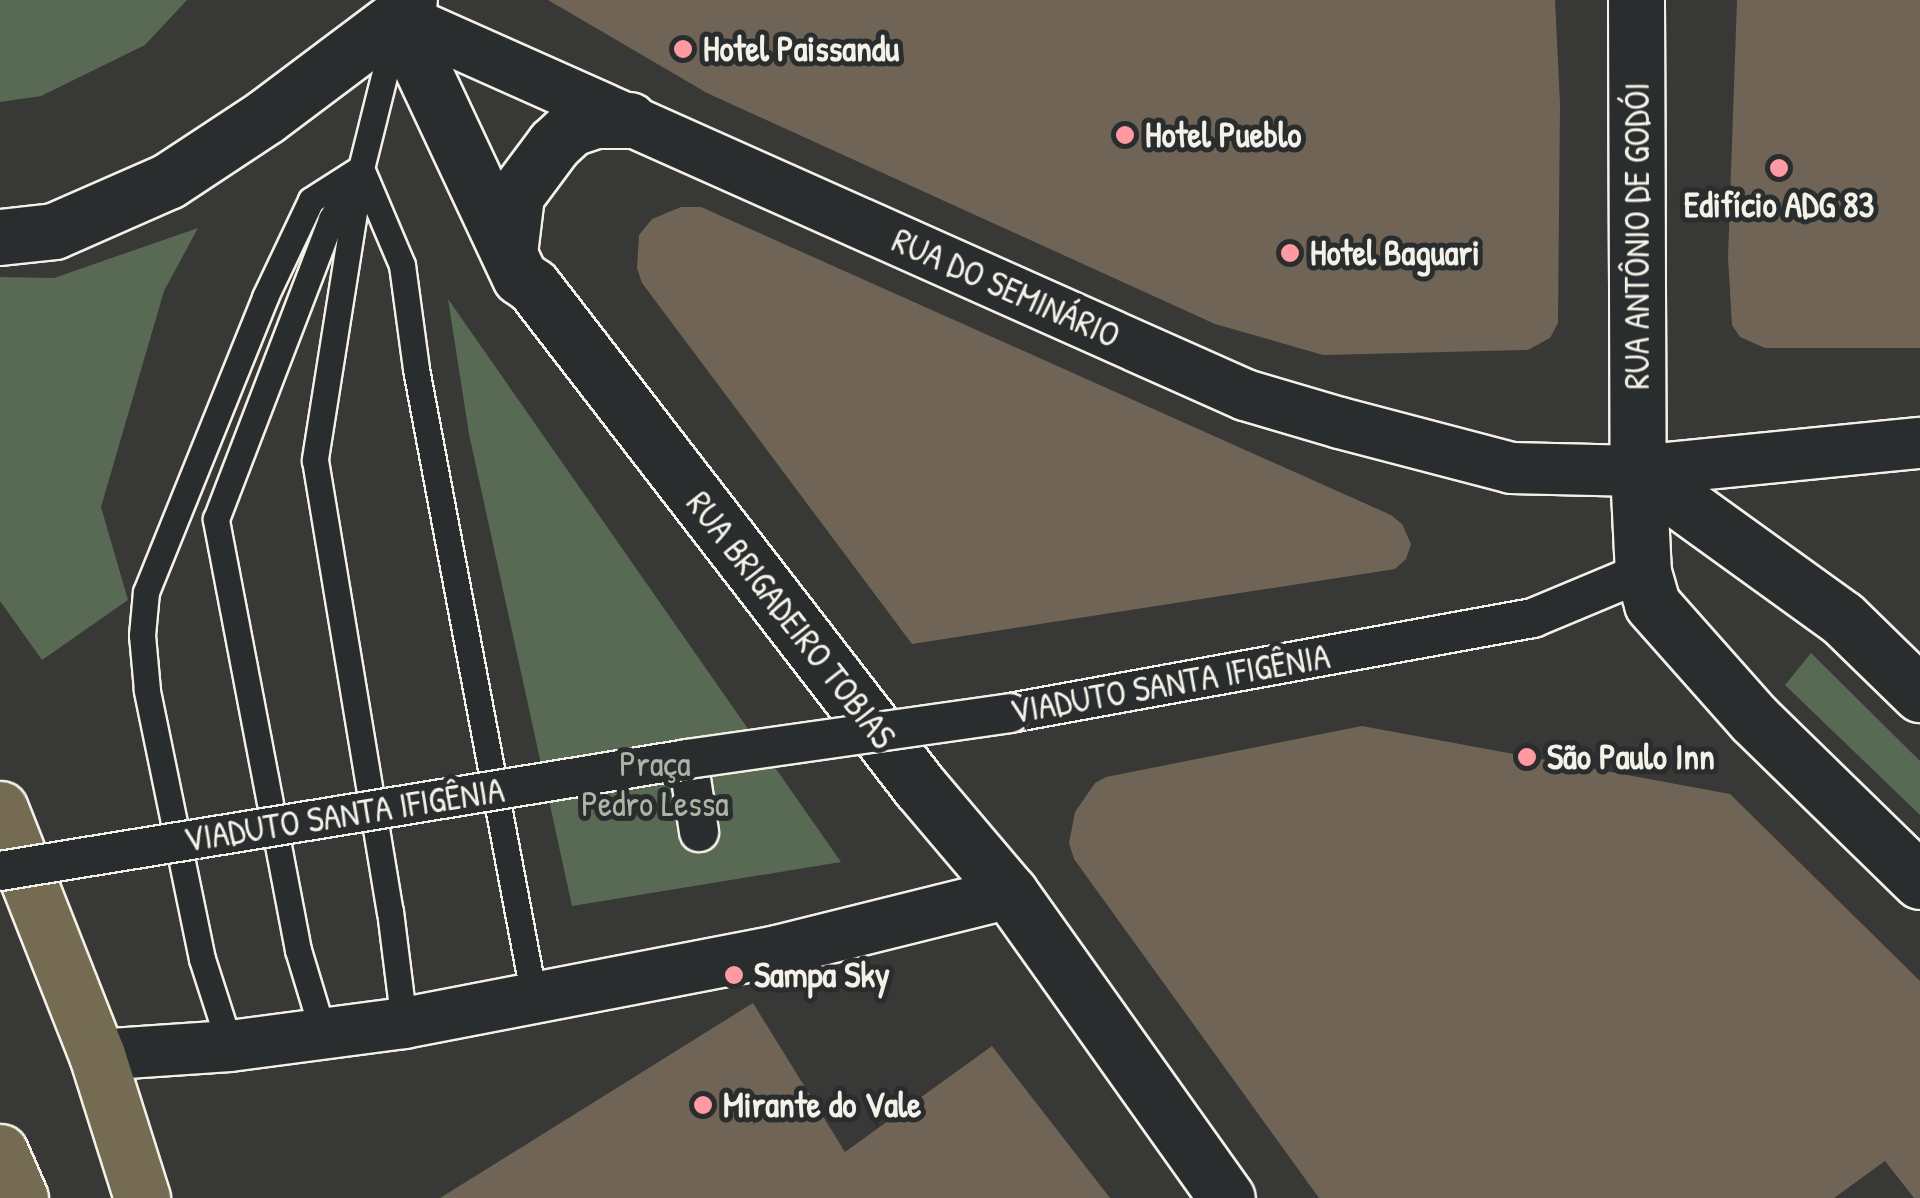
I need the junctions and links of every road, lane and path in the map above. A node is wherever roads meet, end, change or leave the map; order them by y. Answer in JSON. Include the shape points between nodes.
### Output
{"nodes":[{"id":1,"x":1636,"y":0,"type":"edge"},
{"id":2,"x":404,"y":9,"type":"edge"},
{"id":3,"x":629,"y":120,"type":"junction"},
{"id":4,"x":360,"y":168,"type":"junction"},
{"id":5,"x":0,"y":237,"type":"edge"},
{"id":6,"x":510,"y":253,"type":"junction"},
{"id":7,"x":1920,"y":442,"type":"edge"},
{"id":8,"x":1638,"y":471,"type":"junction"},
{"id":9,"x":1643,"y":572,"type":"junction"},
{"id":10,"x":1920,"y":694,"type":"edge"},
{"id":11,"x":688,"y":759,"type":"junction"},
{"id":12,"x":0,"y":809,"type":"edge"},
{"id":13,"x":699,"y":832,"type":"dead end"},
{"id":14,"x":0,"y":871,"type":"edge"},
{"id":15,"x":1920,"y":881,"type":"edge"},
{"id":16,"x":1010,"y":894,"type":"junction"},
{"id":17,"x":534,"y":998,"type":"junction"},
{"id":18,"x":404,"y":1023,"type":"junction"},
{"id":19,"x":324,"y":1036,"type":"junction"},
{"id":20,"x":230,"y":1046,"type":"junction"},
{"id":21,"x":97,"y":1055,"type":"junction"},
{"id":22,"x":0,"y":1152,"type":"edge"},
{"id":23,"x":20,"y":1198,"type":"edge"},
{"id":24,"x":142,"y":1198,"type":"edge"},
{"id":25,"x":1227,"y":1198,"type":"edge"}],
"edges":[{"from":1,"to":8,"type":"main road","name":"RUA ANTÔNIO DE GODÓI"},
{"from":2,"to":3,"type":"street","name":"RUA DO SEMINÁRIO"},
{"from":2,"to":4,"type":"lane"},
{"from":2,"to":5,"type":"main road","via":[[265,118],[168,182],[54,231]]},
{"from":2,"to":6,"type":"main road","name":"RUA BRIGADEIRO TOBIAS"},
{"from":3,"to":6,"type":"main road","via":[[596,120],[571,128],[554,144],[516,195]]},
{"from":3,"to":8,"type":"street","name":"RUA DO SEMINÁRIO","via":[[1245,395],[1510,468]]},
{"from":4,"to":17,"type":"lane","via":[[402,265]]},
{"from":4,"to":18,"type":"lane","via":[[315,460]]},
{"from":4,"to":19,"type":"lane","via":[[332,219],[216,519],[298,950]]},
{"from":4,"to":20,"type":"lane","via":[[311,200],[146,592],[148,690],[207,979]]},
{"from":6,"to":16,"type":"main road","name":"RUA BRIGADEIRO TOBIAS","via":[[520,277]]},
{"from":7,"to":8,"type":"street","name":"RUA DO SEMINÁRIO"},
{"from":8,"to":9,"type":"main road","name":"RUA ANTÔNIO DE GODÓI"},
{"from":8,"to":10,"type":"main road","via":[[1842,618]]},
{"from":9,"to":11,"type":"street","name":"VIADUTO SANTA IFIGÊNIA","bridge":true,"via":[[1533,618],[1010,713]]},
{"from":9,"to":15,"type":"main road","via":[[1652,604],[1754,719]]},
{"from":11,"to":13,"type":"street"},
{"from":11,"to":14,"type":"street","name":"VIADUTO SANTA IFIGÊNIA","bridge":true},
{"from":12,"to":21,"type":"highway"},
{"from":16,"to":17,"type":"street","via":[[794,948]]},
{"from":16,"to":25,"type":"main road","name":"RUA BRIGADEIRO TOBIAS"},
{"from":17,"to":18,"type":"street"},
{"from":18,"to":19,"type":"street"},
{"from":19,"to":20,"type":"street"},
{"from":20,"to":21,"type":"street"},
{"from":21,"to":24,"type":"highway"},
{"from":22,"to":23,"type":"highway"}]}
